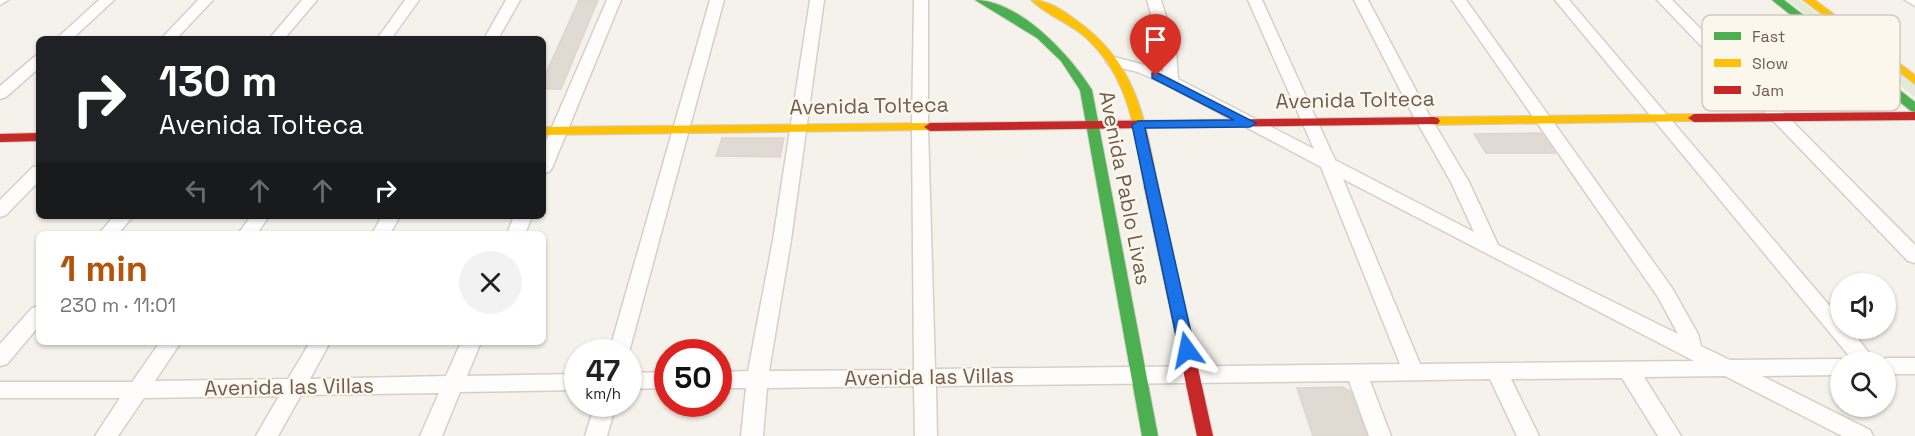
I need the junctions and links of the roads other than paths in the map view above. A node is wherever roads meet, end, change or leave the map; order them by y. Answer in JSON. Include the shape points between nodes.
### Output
{"nodes":[{"id":1,"x":107,"y":0,"type":"edge"},
{"id":2,"x":206,"y":0,"type":"edge"},
{"id":3,"x":310,"y":0,"type":"edge"},
{"id":4,"x":412,"y":0,"type":"edge"},
{"id":5,"x":513,"y":0,"type":"edge"},
{"id":6,"x":614,"y":0,"type":"edge"},
{"id":7,"x":717,"y":0,"type":"edge"},
{"id":8,"x":817,"y":0,"type":"edge"},
{"id":9,"x":921,"y":0,"type":"edge"},
{"id":10,"x":980,"y":0,"type":"edge"},
{"id":11,"x":1036,"y":0,"type":"edge"},
{"id":12,"x":1154,"y":0,"type":"edge"},
{"id":13,"x":1255,"y":0,"type":"edge"},
{"id":14,"x":1361,"y":0,"type":"edge"},
{"id":15,"x":1459,"y":0,"type":"edge"},
{"id":16,"x":1562,"y":0,"type":"edge"},
{"id":17,"x":1664,"y":0,"type":"edge"},
{"id":18,"x":1776,"y":0,"type":"edge"},
{"id":19,"x":1808,"y":0,"type":"edge"},
{"id":20,"x":1795,"y":15,"type":"edge"},
{"id":21,"x":1828,"y":15,"type":"edge"},
{"id":22,"x":66,"y":36,"type":"edge"},
{"id":23,"x":171,"y":36,"type":"edge"},
{"id":24,"x":279,"y":36,"type":"edge"},
{"id":25,"x":386,"y":36,"type":"edge"},
{"id":26,"x":493,"y":36,"type":"edge"},
{"id":27,"x":1702,"y":39,"type":"edge"},
{"id":28,"x":1114,"y":62,"type":"junction"},
{"id":29,"x":36,"y":63,"type":"edge"},
{"id":30,"x":1900,"y":70,"type":"edge"},
{"id":31,"x":1170,"y":81,"type":"junction"},
{"id":32,"x":1915,"y":81,"type":"edge"},
{"id":33,"x":0,"y":94,"type":"edge"},
{"id":34,"x":1900,"y":96,"type":"edge"},
{"id":35,"x":1915,"y":108,"type":"edge"},
{"id":36,"x":1773,"y":111,"type":"edge"},
{"id":37,"x":1778,"y":116,"type":"junction"},
{"id":38,"x":1915,"y":116,"type":"edge"},
{"id":39,"x":1659,"y":117,"type":"junction"},
{"id":40,"x":1541,"y":119,"type":"junction"},
{"id":41,"x":1424,"y":120,"type":"junction"},
{"id":42,"x":1311,"y":122,"type":"junction"},
{"id":43,"x":1250,"y":123,"type":"junction"},
{"id":44,"x":1094,"y":125,"type":"junction"},
{"id":45,"x":1138,"y":125,"type":"junction"},
{"id":46,"x":920,"y":127,"type":"junction"},
{"id":47,"x":799,"y":128,"type":"junction"},
{"id":48,"x":680,"y":129,"type":"junction"},
{"id":49,"x":551,"y":131,"type":"edge"},
{"id":50,"x":36,"y":137,"type":"edge"},
{"id":51,"x":0,"y":138,"type":"edge"},
{"id":52,"x":546,"y":154,"type":"edge"},
{"id":53,"x":1327,"y":165,"type":"junction"},
{"id":54,"x":36,"y":174,"type":"edge"},
{"id":55,"x":0,"y":211,"type":"edge"},
{"id":56,"x":121,"y":219,"type":"edge"},
{"id":57,"x":111,"y":231,"type":"edge"},
{"id":58,"x":1491,"y":249,"type":"junction"},
{"id":59,"x":1915,"y":256,"type":"edge"},
{"id":60,"x":36,"y":316,"type":"edge"},
{"id":61,"x":623,"y":339,"type":"edge"},
{"id":62,"x":169,"y":345,"type":"edge"},
{"id":63,"x":318,"y":345,"type":"edge"},
{"id":64,"x":470,"y":345,"type":"edge"},
{"id":65,"x":1857,"y":351,"type":"edge"},
{"id":66,"x":1693,"y":352,"type":"junction"},
{"id":67,"x":0,"y":358,"type":"edge"},
{"id":68,"x":1896,"y":366,"type":"edge"},
{"id":69,"x":1915,"y":366,"type":"edge"},
{"id":70,"x":1830,"y":367,"type":"edge"},
{"id":71,"x":1727,"y":369,"type":"junction"},
{"id":72,"x":1413,"y":371,"type":"junction"},
{"id":73,"x":1629,"y":371,"type":"junction"},
{"id":74,"x":1356,"y":372,"type":"junction"},
{"id":75,"x":1497,"y":372,"type":"junction"},
{"id":76,"x":1192,"y":373,"type":"junction"},
{"id":77,"x":1139,"y":374,"type":"junction"},
{"id":78,"x":926,"y":377,"type":"junction"},
{"id":79,"x":757,"y":379,"type":"junction"},
{"id":80,"x":732,"y":380,"type":"edge"},
{"id":81,"x":564,"y":382,"type":"edge"},
{"id":82,"x":454,"y":383,"type":"junction"},
{"id":83,"x":295,"y":386,"type":"junction"},
{"id":84,"x":0,"y":390,"type":"edge"},
{"id":85,"x":137,"y":390,"type":"junction"},
{"id":86,"x":601,"y":417,"type":"edge"},
{"id":87,"x":106,"y":436,"type":"edge"},
{"id":88,"x":267,"y":436,"type":"edge"},
{"id":89,"x":431,"y":436,"type":"edge"},
{"id":90,"x":596,"y":436,"type":"edge"},
{"id":91,"x":752,"y":436,"type":"edge"},
{"id":92,"x":926,"y":436,"type":"edge"},
{"id":93,"x":1150,"y":436,"type":"edge"},
{"id":94,"x":1205,"y":436,"type":"edge"},
{"id":95,"x":1380,"y":436,"type":"edge"},
{"id":96,"x":1528,"y":436,"type":"edge"},
{"id":97,"x":1670,"y":436,"type":"edge"},
{"id":98,"x":1862,"y":436,"type":"edge"}],
"edges":[{"from":1,"to":22,"type":"street"},
{"from":2,"to":23,"type":"street"},
{"from":3,"to":24,"type":"street"},
{"from":4,"to":25,"type":"street"},
{"from":5,"to":26,"type":"street"},
{"from":6,"to":49,"type":"street"},
{"from":7,"to":48,"type":"street"},
{"from":8,"to":47,"type":"street"},
{"from":9,"to":46,"type":"street"},
{"from":10,"to":44,"type":"street","name":"Avenida Pablo Livas","via":[[1027,24],[1065,54],[1086,90]]},
{"from":11,"to":28,"type":"street","name":"Avenida Pablo Livas","via":[[1074,23]]},
{"from":12,"to":31,"type":"street","via":[[1169,55]]},
{"from":13,"to":42,"type":"street"},
{"from":14,"to":41,"type":"street"},
{"from":15,"to":40,"type":"street"},
{"from":16,"to":39,"type":"street"},
{"from":17,"to":27,"type":"street"},
{"from":18,"to":20,"type":"street"},
{"from":19,"to":21,"type":"street"},
{"from":28,"to":31,"type":"street"},
{"from":28,"to":45,"type":"street","name":"Avenida Pablo Livas","via":[[1127,85]]},
{"from":29,"to":33,"type":"street"},
{"from":30,"to":32,"type":"street"},
{"from":31,"to":43,"type":"street"},
{"from":34,"to":35,"type":"street"},
{"from":36,"to":37,"type":"street"},
{"from":37,"to":38,"type":"street","name":"Avenida Tolteca"},
{"from":37,"to":39,"type":"street","name":"Avenida Tolteca"},
{"from":37,"to":59,"type":"street"},
{"from":39,"to":40,"type":"street","name":"Avenida Tolteca"},
{"from":39,"to":65,"type":"street"},
{"from":40,"to":41,"type":"street","name":"Avenida Tolteca"},
{"from":40,"to":66,"type":"street","via":[[1665,293],[1688,334]]},
{"from":41,"to":42,"type":"street","name":"Avenida Tolteca"},
{"from":41,"to":58,"type":"street","via":[[1460,182]]},
{"from":42,"to":43,"type":"street","name":"Avenida Tolteca"},
{"from":42,"to":53,"type":"street"},
{"from":43,"to":45,"type":"street","name":"Avenida Tolteca"},
{"from":43,"to":53,"type":"street"},
{"from":44,"to":45,"type":"street","name":"Avenida Tolteca"},
{"from":44,"to":46,"type":"street","name":"Avenida Tolteca"},
{"from":44,"to":77,"type":"street","name":"Avenida Pablo Livas"},
{"from":45,"to":76,"type":"street","name":"Avenida Pablo Livas"},
{"from":46,"to":47,"type":"street","name":"Avenida Tolteca"},
{"from":46,"to":78,"type":"street"},
{"from":47,"to":48,"type":"street","name":"Avenida Tolteca"},
{"from":47,"to":79,"type":"street"},
{"from":48,"to":49,"type":"street","name":"Avenida Tolteca"},
{"from":48,"to":61,"type":"street"},
{"from":49,"to":52,"type":"street"},
{"from":50,"to":51,"type":"street"},
{"from":53,"to":58,"type":"street"},
{"from":53,"to":72,"type":"street"},
{"from":54,"to":55,"type":"street"},
{"from":56,"to":57,"type":"street"},
{"from":58,"to":66,"type":"street"},
{"from":60,"to":67,"type":"street"},
{"from":62,"to":85,"type":"street"},
{"from":63,"to":83,"type":"street"},
{"from":64,"to":82,"type":"street"},
{"from":66,"to":71,"type":"street"},
{"from":68,"to":69,"type":"street"},
{"from":70,"to":71,"type":"street"},
{"from":71,"to":73,"type":"street"},
{"from":71,"to":98,"type":"street"},
{"from":72,"to":74,"type":"street"},
{"from":72,"to":75,"type":"street"},
{"from":73,"to":75,"type":"street"},
{"from":73,"to":97,"type":"street"},
{"from":74,"to":76,"type":"street"},
{"from":74,"to":95,"type":"street"},
{"from":75,"to":96,"type":"street"},
{"from":76,"to":77,"type":"street"},
{"from":76,"to":94,"type":"street","name":"Avenida Pablo Livas"},
{"from":77,"to":78,"type":"street","name":"Avenida las Villas"},
{"from":77,"to":93,"type":"street","name":"Avenida Pablo Livas"},
{"from":78,"to":79,"type":"street","name":"Avenida las Villas"},
{"from":78,"to":92,"type":"street"},
{"from":79,"to":80,"type":"street","name":"Avenida las Villas"},
{"from":79,"to":91,"type":"street"},
{"from":81,"to":82,"type":"street","name":"Avenida las Villas"},
{"from":82,"to":83,"type":"street","name":"Avenida las Villas"},
{"from":82,"to":89,"type":"street"},
{"from":83,"to":85,"type":"street","name":"Avenida las Villas"},
{"from":83,"to":88,"type":"street"},
{"from":84,"to":85,"type":"street","name":"Avenida las Villas"},
{"from":85,"to":87,"type":"street"},
{"from":86,"to":90,"type":"street"}]}
